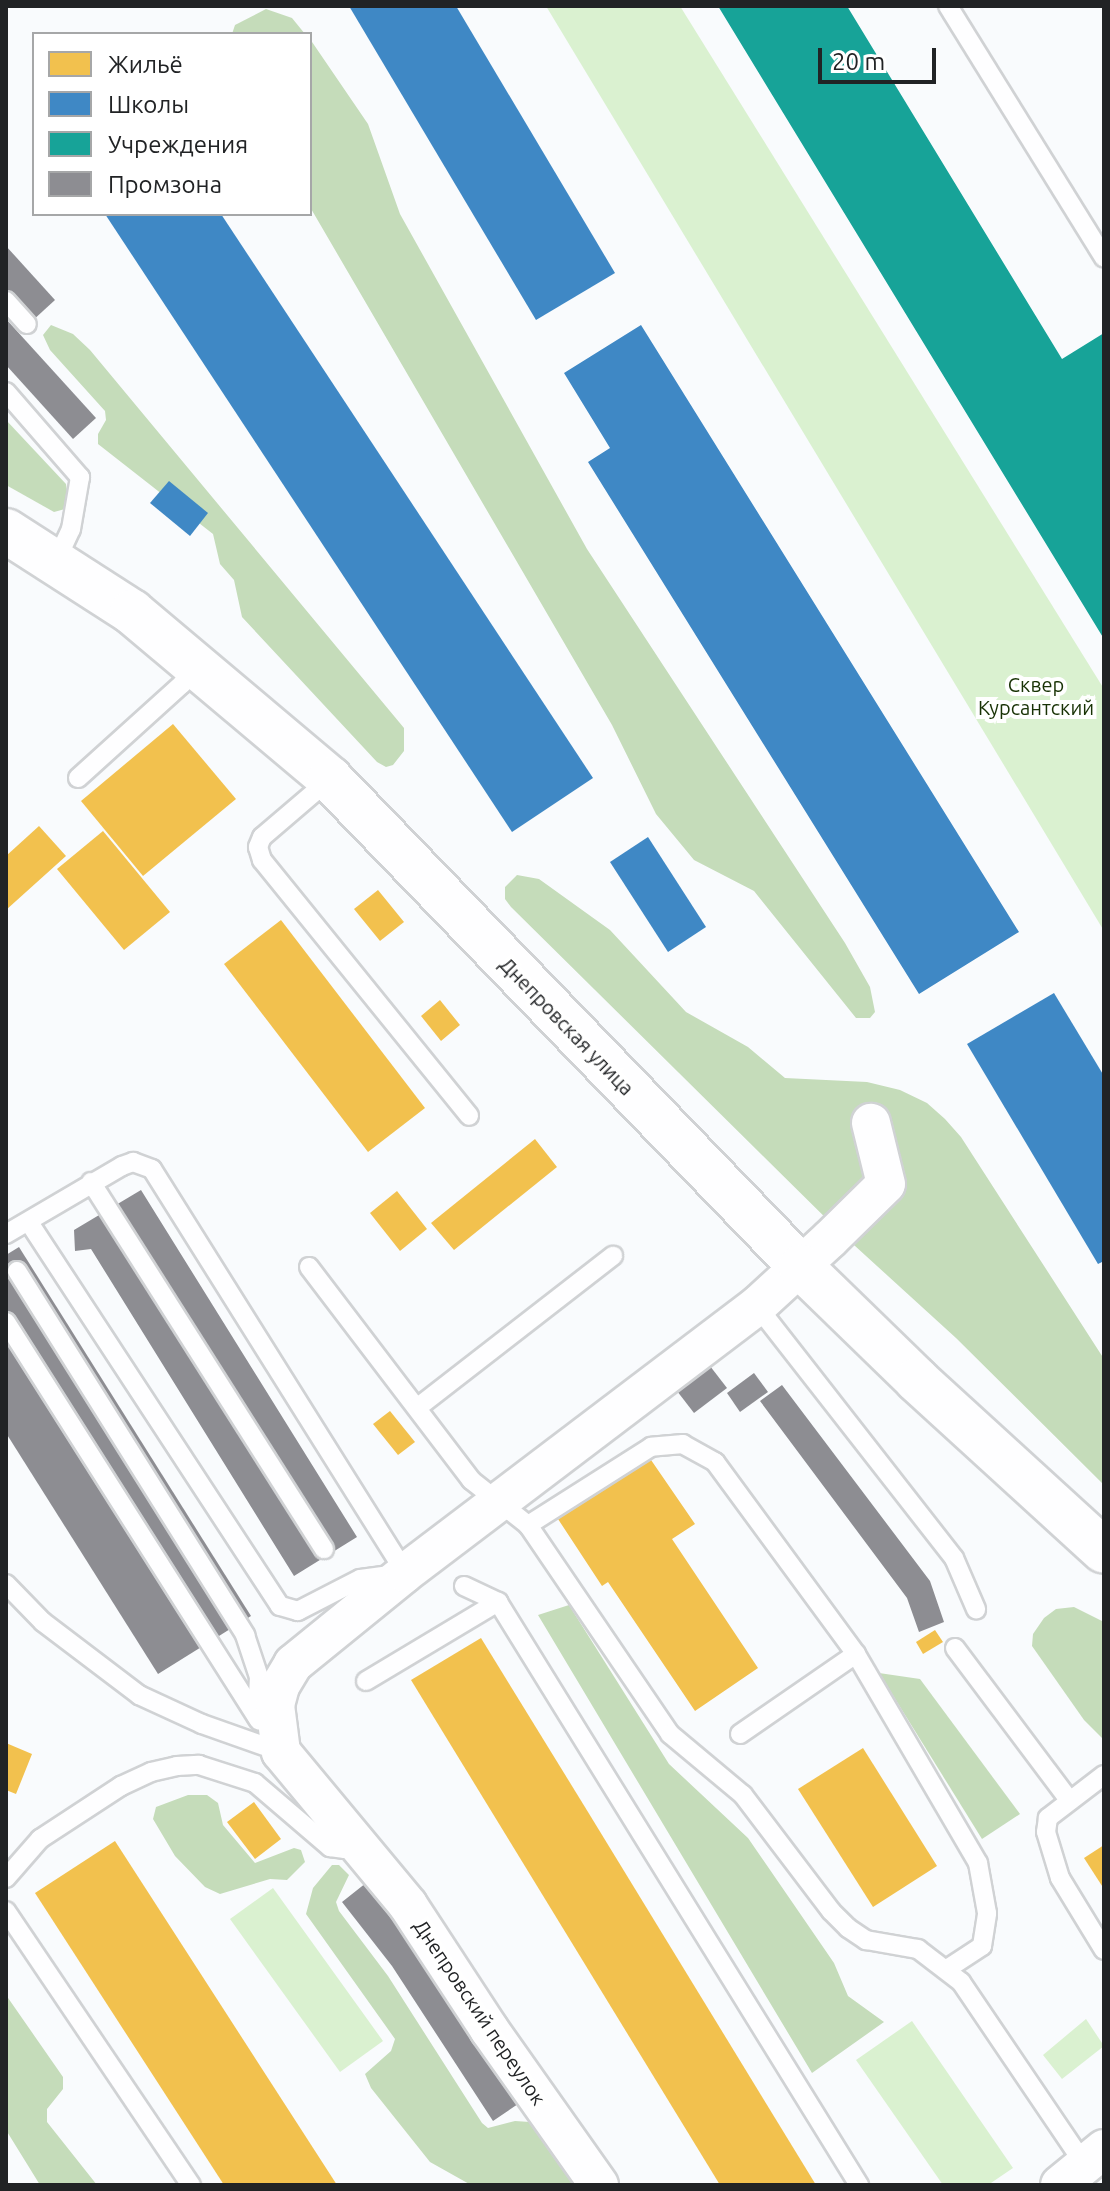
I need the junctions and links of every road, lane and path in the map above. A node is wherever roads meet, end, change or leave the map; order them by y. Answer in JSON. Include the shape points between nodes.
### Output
{"nodes":[{"id":1,"x":948,"y":6,"type":"edge"},
{"id":2,"x":1104,"y":258,"type":"edge"},
{"id":3,"x":6,"y":301,"type":"edge"},
{"id":4,"x":27,"y":324,"type":"dead end"},
{"id":5,"x":6,"y":392,"type":"edge"},
{"id":6,"x":6,"y":531,"type":"edge"},
{"id":7,"x":56,"y":561,"type":"junction"},
{"id":8,"x":197,"y":665,"type":"junction"},
{"id":9,"x":78,"y":778,"type":"dead end"},
{"id":10,"x":330,"y":779,"type":"junction"},
{"id":11,"x":469,"y":1116,"type":"dead end"},
{"id":12,"x":871,"y":1123,"type":"dead end"},
{"id":13,"x":91,"y":1182,"type":"junction"},
{"id":14,"x":29,"y":1222,"type":"junction"},
{"id":15,"x":6,"y":1234,"type":"edge"},
{"id":16,"x":613,"y":1256,"type":"dead end"},
{"id":17,"x":309,"y":1267,"type":"dead end"},
{"id":18,"x":801,"y":1267,"type":"junction"},
{"id":19,"x":17,"y":1271,"type":"dead end"},
{"id":20,"x":757,"y":1306,"type":"junction"},
{"id":21,"x":6,"y":1322,"type":"edge"},
{"id":22,"x":418,"y":1407,"type":"junction"},
{"id":23,"x":499,"y":1502,"type":"junction"},
{"id":24,"x":528,"y":1525,"type":"junction"},
{"id":25,"x":324,"y":1549,"type":"dead end"},
{"id":26,"x":1104,"y":1551,"type":"edge"},
{"id":27,"x":405,"y":1573,"type":"junction"},
{"id":28,"x":6,"y":1584,"type":"edge"},
{"id":29,"x":464,"y":1586,"type":"dead end"},
{"id":30,"x":498,"y":1602,"type":"junction"},
{"id":31,"x":976,"y":1609,"type":"dead end"},
{"id":32,"x":955,"y":1648,"type":"dead end"},
{"id":33,"x":856,"y":1654,"type":"junction"},
{"id":34,"x":366,"y":1681,"type":"dead end"},
{"id":35,"x":257,"y":1717,"type":"junction"},
{"id":36,"x":740,"y":1734,"type":"dead end"},
{"id":37,"x":281,"y":1752,"type":"junction"},
{"id":38,"x":1104,"y":1775,"type":"edge"},
{"id":39,"x":1070,"y":1801,"type":"junction"},
{"id":40,"x":356,"y":1843,"type":"junction"},
{"id":41,"x":6,"y":1878,"type":"edge"},
{"id":42,"x":6,"y":1911,"type":"edge"},
{"id":43,"x":1104,"y":1950,"type":"edge"},
{"id":44,"x":947,"y":1969,"type":"junction"},
{"id":45,"x":1083,"y":2166,"type":"edge"},
{"id":46,"x":191,"y":2185,"type":"edge"},
{"id":47,"x":599,"y":2185,"type":"edge"},
{"id":48,"x":859,"y":2185,"type":"edge"}],
"edges":[{"from":1,"to":2,"type":"lane"},
{"from":3,"to":4,"type":"lane"},
{"from":5,"to":7,"type":"lane","via":[[80,477],[71,529]]},
{"from":6,"to":7,"type":"main road","name":"Днепровская улица"},
{"from":7,"to":8,"type":"main road","name":"Днепровская улица","via":[[132,612]]},
{"from":8,"to":9,"type":"lane"},
{"from":8,"to":10,"type":"main road","name":"Днепровская улица"},
{"from":10,"to":11,"type":"lane","via":[[262,837],[262,860]]},
{"from":10,"to":18,"type":"main road","name":"Днепровская улица"},
{"from":12,"to":18,"type":"street","via":[[886,1184]]},
{"from":13,"to":14,"type":"lane"},
{"from":13,"to":25,"type":"lane"},
{"from":13,"to":27,"type":"lane","via":[[133,1162],[152,1169]]},
{"from":14,"to":15,"type":"lane"},
{"from":14,"to":27,"type":"lane","via":[[280,1606],[298,1611],[360,1579]]},
{"from":16,"to":22,"type":"lane"},
{"from":17,"to":22,"type":"lane"},
{"from":18,"to":20,"type":"street"},
{"from":18,"to":26,"type":"main road","name":"Днепровская улица"},
{"from":19,"to":35,"type":"lane","via":[[245,1635],[259,1677]]},
{"from":20,"to":23,"type":"street"},
{"from":20,"to":31,"type":"lane","via":[[954,1558]]},
{"from":21,"to":35,"type":"lane"},
{"from":22,"to":23,"type":"lane","via":[[471,1480]]},
{"from":23,"to":24,"type":"lane"},
{"from":23,"to":27,"type":"street"},
{"from":24,"to":33,"type":"lane","via":[[651,1447],[683,1444],[715,1462]]},
{"from":24,"to":44,"type":"lane","via":[[670,1734],[743,1795],[831,1911],[866,1940],[918,1949]]},
{"from":27,"to":37,"type":"street","via":[[293,1664],[275,1705]]},
{"from":28,"to":37,"type":"lane","via":[[43,1622],[139,1695]]},
{"from":29,"to":30,"type":"lane"},
{"from":30,"to":34,"type":"lane"},
{"from":30,"to":48,"type":"lane"},
{"from":32,"to":39,"type":"lane"},
{"from":33,"to":36,"type":"lane"},
{"from":33,"to":44,"type":"lane","via":[[982,1872],[987,1913],[982,1946]]},
{"from":35,"to":37,"type":"lane"},
{"from":37,"to":40,"type":"street","name":"Днепровский переулок"},
{"from":38,"to":39,"type":"lane"},
{"from":39,"to":43,"type":"lane","via":[[1048,1818],[1049,1850]]},
{"from":40,"to":41,"type":"lane","via":[[345,1849],[330,1847],[255,1783],[199,1765],[177,1766],[121,1786],[40,1839]]},
{"from":40,"to":47,"type":"street","name":"Днепровский переулок","via":[[408,1905]]},
{"from":42,"to":46,"type":"lane"},
{"from":44,"to":45,"type":"lane","via":[[961,1982]]}]}
